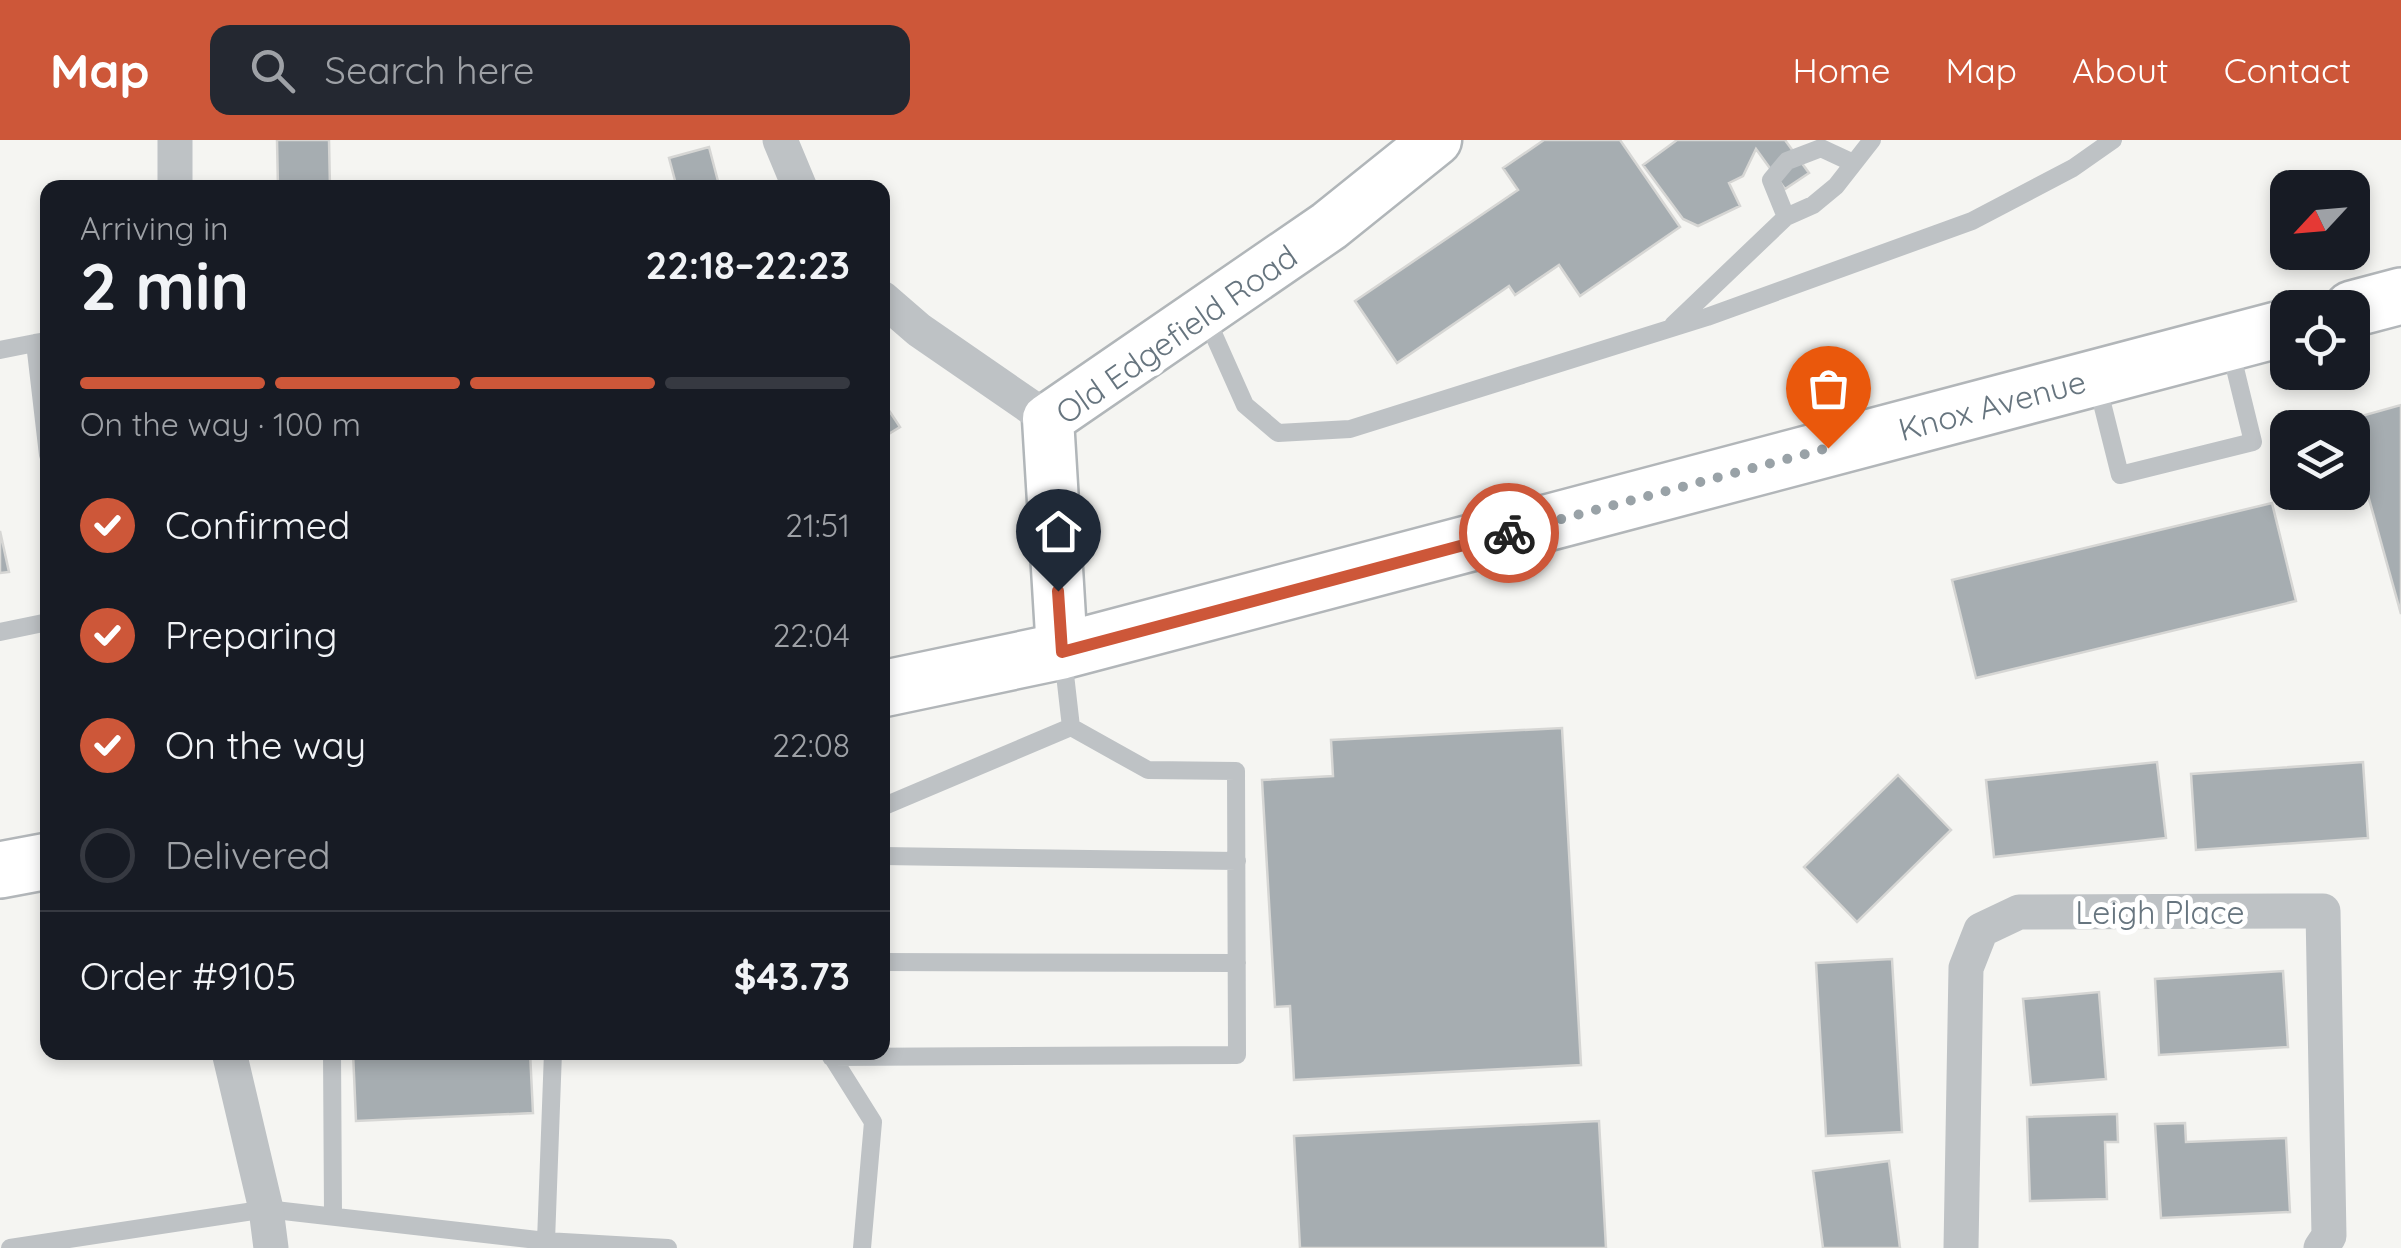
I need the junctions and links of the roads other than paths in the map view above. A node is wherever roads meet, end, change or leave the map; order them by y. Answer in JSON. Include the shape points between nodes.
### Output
{"nodes":[{"id":1,"x":175,"y":140,"type":"edge"},
{"id":2,"x":780,"y":140,"type":"edge"},
{"id":3,"x":1436,"y":140,"type":"edge"},
{"id":4,"x":1872,"y":140,"type":"edge"},
{"id":5,"x":2112,"y":140,"type":"edge"},
{"id":6,"x":1851,"y":162,"type":"junction"},
{"id":7,"x":175,"y":180,"type":"edge"},
{"id":8,"x":797,"y":180,"type":"edge"},
{"id":9,"x":1786,"y":218,"type":"junction"},
{"id":10,"x":2401,"y":296,"type":"edge"},
{"id":11,"x":890,"y":305,"type":"edge"},
{"id":12,"x":2370,"y":305,"type":"edge"},
{"id":13,"x":1204,"y":312,"type":"junction"},
{"id":14,"x":1669,"y":328,"type":"junction"},
{"id":15,"x":2270,"y":332,"type":"edge"},
{"id":16,"x":40,"y":342,"type":"edge"},
{"id":17,"x":2229,"y":342,"type":"junction"},
{"id":18,"x":0,"y":350,"type":"edge"},
{"id":19,"x":2096,"y":378,"type":"junction"},
{"id":20,"x":1048,"y":418,"type":"junction"},
{"id":21,"x":40,"y":624,"type":"edge"},
{"id":22,"x":0,"y":632,"type":"edge"},
{"id":23,"x":1062,"y":652,"type":"junction"},
{"id":24,"x":890,"y":687,"type":"edge"},
{"id":25,"x":1071,"y":727,"type":"junction"},
{"id":26,"x":890,"y":804,"type":"edge"},
{"id":27,"x":890,"y":856,"type":"edge"},
{"id":28,"x":1237,"y":861,"type":"junction"},
{"id":29,"x":40,"y":863,"type":"edge"},
{"id":30,"x":0,"y":870,"type":"edge"},
{"id":31,"x":890,"y":962,"type":"edge"},
{"id":32,"x":1237,"y":963,"type":"junction"},
{"id":33,"x":890,"y":1054,"type":"edge"},
{"id":34,"x":231,"y":1060,"type":"edge"},
{"id":35,"x":332,"y":1060,"type":"edge"},
{"id":36,"x":552,"y":1060,"type":"edge"},
{"id":37,"x":834,"y":1060,"type":"edge"},
{"id":38,"x":266,"y":1209,"type":"junction"},
{"id":39,"x":333,"y":1215,"type":"junction"},
{"id":40,"x":546,"y":1241,"type":"junction"},
{"id":41,"x":10,"y":1248,"type":"edge"},
{"id":42,"x":271,"y":1248,"type":"edge"},
{"id":43,"x":668,"y":1248,"type":"edge"},
{"id":44,"x":862,"y":1248,"type":"edge"},
{"id":45,"x":1961,"y":1248,"type":"edge"},
{"id":46,"x":2321,"y":1248,"type":"edge"}],
"edges":[{"from":1,"to":7,"type":"street"},
{"from":2,"to":8,"type":"street"},
{"from":3,"to":13,"type":"street","name":"Old Edgefield Road"},
{"from":4,"to":6,"type":"lane"},
{"from":5,"to":14,"type":"lane","via":[[1972,221]]},
{"from":6,"to":9,"type":"lane","via":[[1825,196]]},
{"from":6,"to":9,"type":"lane","via":[[1822,148],[1787,161],[1770,180]]},
{"from":9,"to":14,"type":"lane"},
{"from":10,"to":12,"type":"main road"},
{"from":11,"to":20,"type":"street"},
{"from":13,"to":14,"type":"lane","via":[[1245,406],[1278,433],[1350,429]]},
{"from":13,"to":20,"type":"street","name":"Old Edgefield Road"},
{"from":15,"to":17,"type":"main road","name":"Knox Avenue"},
{"from":16,"to":18,"type":"lane"},
{"from":17,"to":19,"type":"main road","name":"Knox Avenue"},
{"from":17,"to":19,"type":"lane","via":[[2252,442],[2120,475]]},
{"from":19,"to":23,"type":"main road","name":"Knox Avenue"},
{"from":20,"to":23,"type":"street","name":"Old Edgefield Road"},
{"from":21,"to":22,"type":"lane"},
{"from":23,"to":24,"type":"main road","name":"Knox Avenue"},
{"from":23,"to":25,"type":"lane"},
{"from":25,"to":26,"type":"lane"},
{"from":25,"to":28,"type":"lane","via":[[1148,770],[1236,771]]},
{"from":27,"to":28,"type":"lane"},
{"from":28,"to":32,"type":"lane"},
{"from":29,"to":30,"type":"main road"},
{"from":31,"to":32,"type":"lane"},
{"from":32,"to":33,"type":"lane","via":[[1237,1055]]},
{"from":34,"to":38,"type":"street"},
{"from":35,"to":39,"type":"lane"},
{"from":36,"to":40,"type":"lane"},
{"from":37,"to":44,"type":"lane","via":[[873,1122]]},
{"from":38,"to":39,"type":"lane"},
{"from":38,"to":41,"type":"lane"},
{"from":38,"to":42,"type":"street"},
{"from":39,"to":40,"type":"lane"},
{"from":40,"to":43,"type":"lane"},
{"from":45,"to":46,"type":"street","name":"Leigh Place","via":[[1966,968],[1981,930],[2019,912],[2323,911],[2329,1236]]}]}
